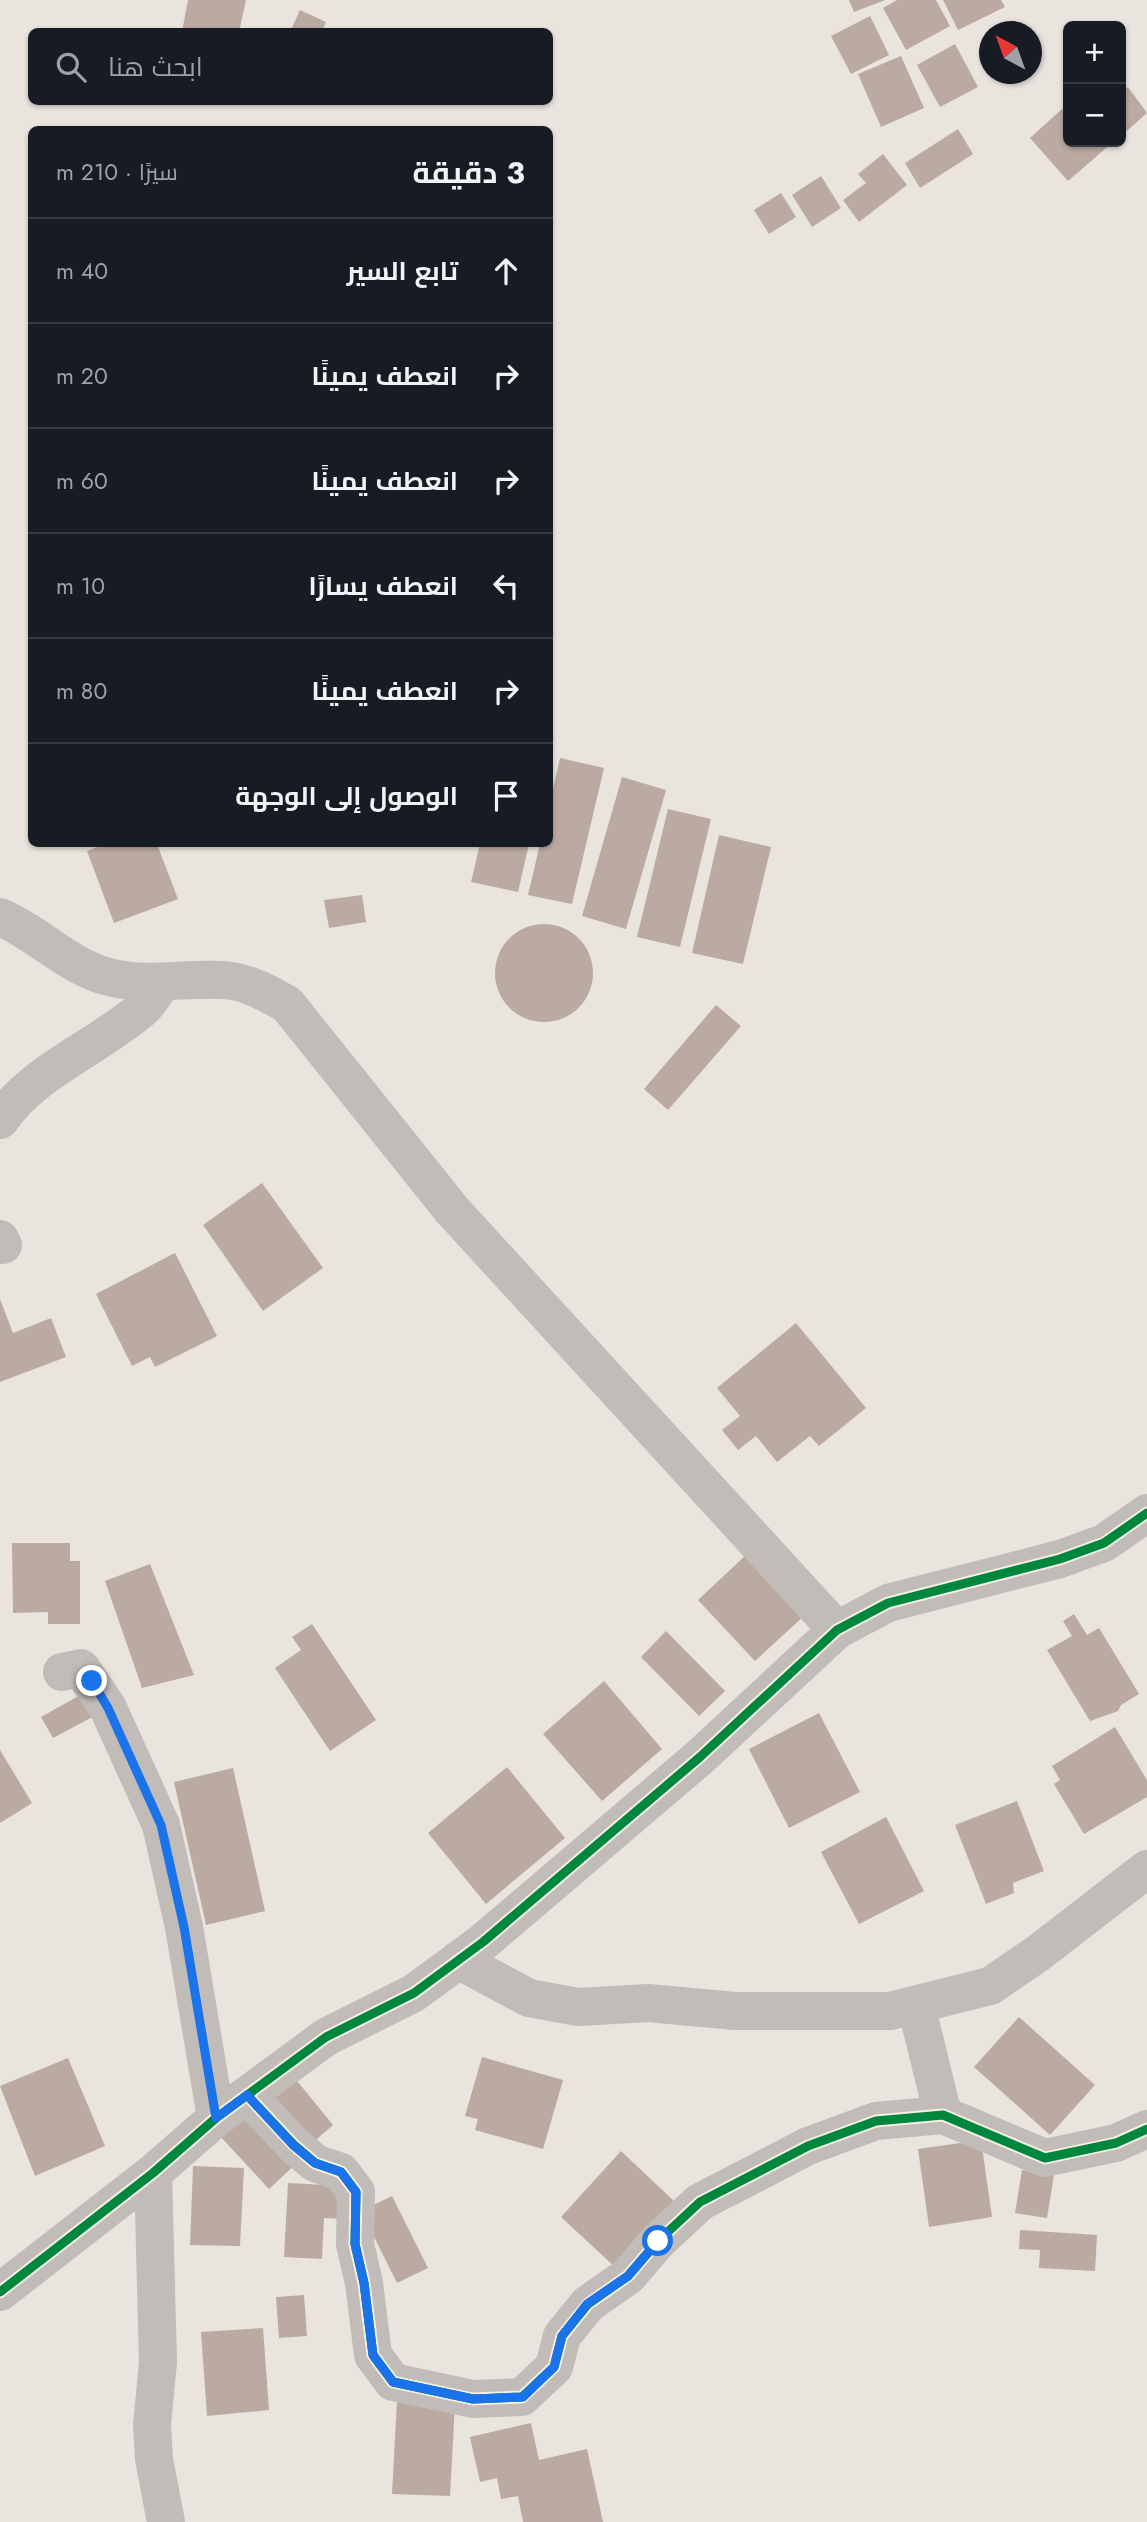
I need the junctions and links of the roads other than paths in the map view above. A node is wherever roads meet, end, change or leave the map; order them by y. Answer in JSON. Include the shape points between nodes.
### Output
{"nodes":[{"id":1,"x":0,"y":916,"type":"edge"},
{"id":2,"x":162,"y":982,"type":"junction"},
{"id":3,"x":0,"y":1120,"type":"edge"},
{"id":4,"x":1147,"y":1513,"type":"edge"},
{"id":5,"x":837,"y":1630,"type":"junction"},
{"id":6,"x":62,"y":1672,"type":"dead end"},
{"id":7,"x":1147,"y":1869,"type":"edge"},
{"id":8,"x":458,"y":1960,"type":"junction"},
{"id":9,"x":916,"y":2005,"type":"junction"},
{"id":10,"x":247,"y":2095,"type":"junction"},
{"id":11,"x":943,"y":2115,"type":"junction"},
{"id":12,"x":216,"y":2118,"type":"junction"},
{"id":13,"x":1147,"y":2129,"type":"edge"},
{"id":14,"x":153,"y":2174,"type":"junction"},
{"id":15,"x":0,"y":2292,"type":"edge"},
{"id":16,"x":166,"y":2522,"type":"edge"}],
"edges":[{"from":1,"to":2,"type":"street","via":[[92,972],[115,979]]},
{"from":2,"to":3,"type":"street","via":[[144,1008],[56,1067]]},
{"from":2,"to":5,"type":"street","via":[[232,981],[287,1004],[452,1210]]},
{"from":4,"to":5,"type":"street","via":[[1104,1543],[888,1603]]},
{"from":5,"to":8,"type":"street","via":[[700,1758]]},
{"from":6,"to":12,"type":"street","via":[[81,1668],[92,1681],[161,1825],[184,1927]]},
{"from":7,"to":9,"type":"street","via":[[990,1986]]},
{"from":8,"to":9,"type":"street","via":[[529,1998],[578,2007],[648,2003],[735,2011],[890,2011]]},
{"from":8,"to":10,"type":"street","via":[[414,1993],[326,2037]]},
{"from":9,"to":11,"type":"street"},
{"from":10,"to":11,"type":"street","via":[[293,2145],[315,2163],[341,2172],[356,2192],[355,2244],[373,2355],[393,2382],[473,2399],[523,2397],[554,2367],[562,2336],[587,2304],[628,2276],[700,2202],[808,2146],[876,2121]]},
{"from":10,"to":12,"type":"street"},
{"from":11,"to":13,"type":"street","via":[[1045,2158],[1116,2143]]},
{"from":12,"to":14,"type":"street"},
{"from":14,"to":15,"type":"street"},
{"from":14,"to":16,"type":"street","via":[[158,2362],[152,2425]]}]}
